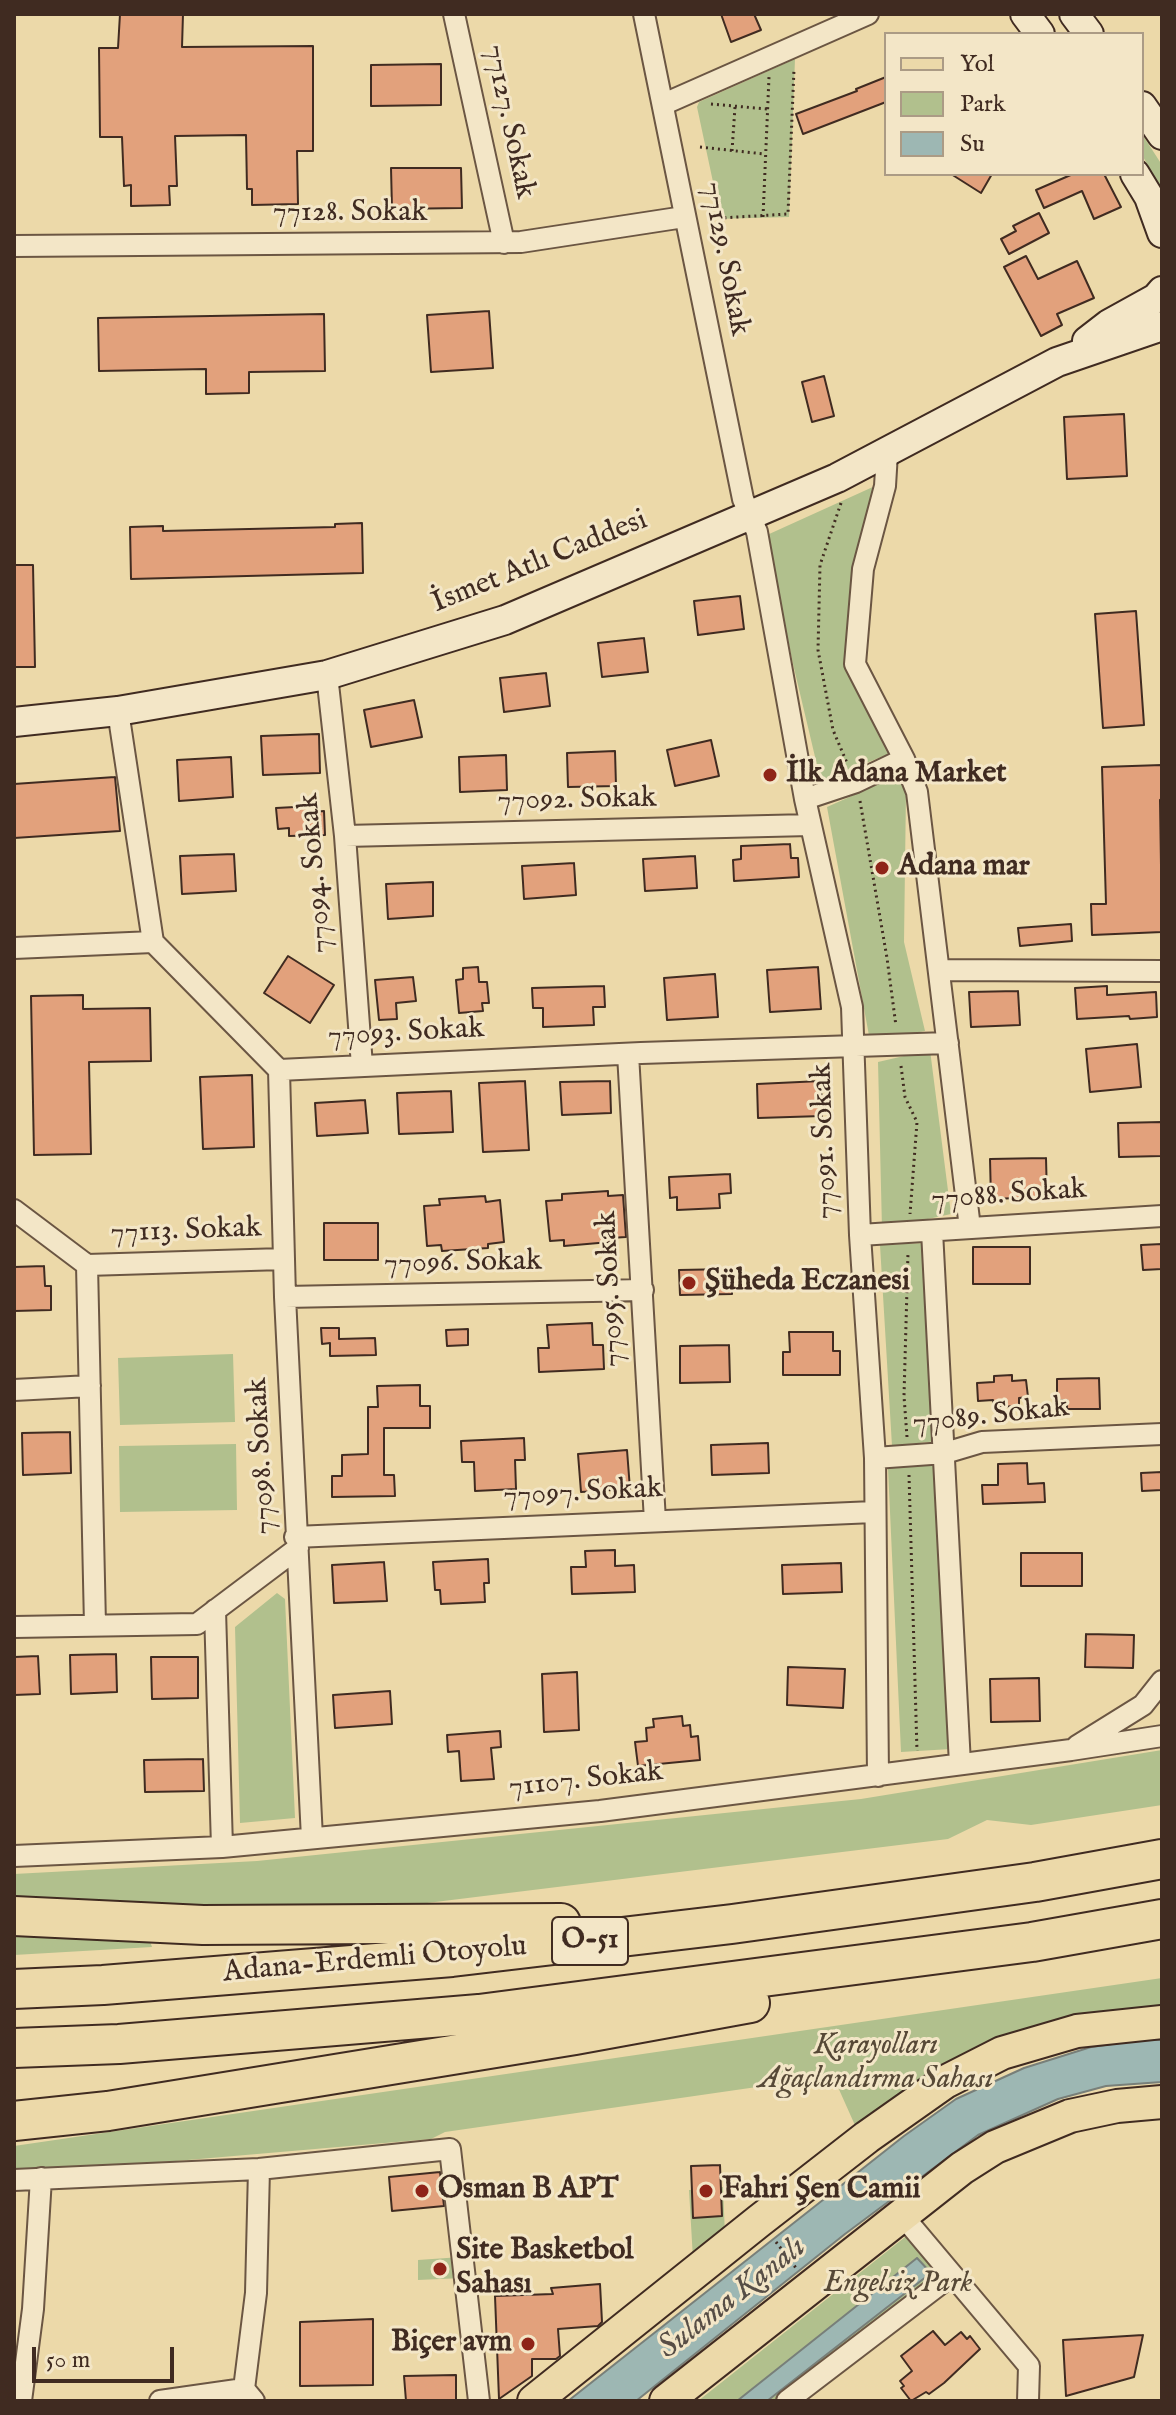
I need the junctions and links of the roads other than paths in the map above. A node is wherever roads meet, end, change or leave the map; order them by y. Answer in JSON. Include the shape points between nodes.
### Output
{"nodes":[{"id":1,"x":454,"y":14,"type":"edge"},
{"id":2,"x":644,"y":14,"type":"edge"},
{"id":3,"x":868,"y":14,"type":"edge"},
{"id":4,"x":1025,"y":14,"type":"edge"},
{"id":5,"x":1074,"y":14,"type":"edge"},
{"id":6,"x":1038,"y":32,"type":"edge"},
{"id":7,"x":1088,"y":32,"type":"edge"},
{"id":8,"x":664,"y":104,"type":"junction"},
{"id":9,"x":1144,"y":109,"type":"edge"},
{"id":10,"x":1162,"y":135,"type":"edge"},
{"id":11,"x":1136,"y":176,"type":"edge"},
{"id":12,"x":684,"y":217,"type":"junction"},
{"id":13,"x":1162,"y":233,"type":"edge"},
{"id":14,"x":504,"y":243,"type":"junction"},
{"id":15,"x":14,"y":246,"type":"edge"},
{"id":16,"x":1162,"y":291,"type":"edge"},
{"id":17,"x":1162,"y":326,"type":"edge"},
{"id":18,"x":1057,"y":362,"type":"junction"},
{"id":19,"x":887,"y":453,"type":"junction"},
{"id":20,"x":748,"y":515,"type":"junction"},
{"id":21,"x":327,"y":675,"type":"junction"},
{"id":22,"x":118,"y":711,"type":"junction"},
{"id":23,"x":14,"y":722,"type":"edge"},
{"id":24,"x":904,"y":759,"type":"junction"},
{"id":25,"x":805,"y":799,"type":"junction"},
{"id":26,"x":810,"y":825,"type":"junction"},
{"id":27,"x":345,"y":836,"type":"junction"},
{"id":28,"x":153,"y":942,"type":"junction"},
{"id":29,"x":14,"y":948,"type":"edge"},
{"id":30,"x":939,"y":970,"type":"junction"},
{"id":31,"x":1162,"y":971,"type":"edge"},
{"id":32,"x":948,"y":1043,"type":"junction"},
{"id":33,"x":852,"y":1046,"type":"junction"},
{"id":34,"x":628,"y":1054,"type":"junction"},
{"id":35,"x":362,"y":1066,"type":"junction"},
{"id":36,"x":279,"y":1070,"type":"junction"},
{"id":37,"x":14,"y":1210,"type":"edge"},
{"id":38,"x":1162,"y":1216,"type":"edge"},
{"id":39,"x":970,"y":1228,"type":"junction"},
{"id":40,"x":932,"y":1231,"type":"junction"},
{"id":41,"x":860,"y":1235,"type":"junction"},
{"id":42,"x":283,"y":1259,"type":"junction"},
{"id":43,"x":87,"y":1265,"type":"junction"},
{"id":44,"x":643,"y":1290,"type":"junction"},
{"id":45,"x":285,"y":1297,"type":"junction"},
{"id":46,"x":90,"y":1386,"type":"junction"},
{"id":47,"x":14,"y":1390,"type":"edge"},
{"id":48,"x":1162,"y":1434,"type":"edge"},
{"id":49,"x":945,"y":1453,"type":"junction"},
{"id":50,"x":875,"y":1458,"type":"junction"},
{"id":51,"x":874,"y":1512,"type":"junction"},
{"id":52,"x":655,"y":1521,"type":"junction"},
{"id":53,"x":296,"y":1543,"type":"junction"},
{"id":54,"x":215,"y":1610,"type":"junction"},
{"id":55,"x":95,"y":1625,"type":"junction"},
{"id":56,"x":14,"y":1627,"type":"edge"},
{"id":57,"x":1162,"y":1681,"type":"edge"},
{"id":58,"x":1162,"y":1736,"type":"edge"},
{"id":59,"x":1071,"y":1750,"type":"junction"},
{"id":60,"x":960,"y":1764,"type":"junction"},
{"id":61,"x":878,"y":1776,"type":"junction"},
{"id":62,"x":312,"y":1838,"type":"junction"},
{"id":63,"x":222,"y":1847,"type":"junction"},
{"id":64,"x":14,"y":1856,"type":"edge"},
{"id":65,"x":1162,"y":1859,"type":"edge"},
{"id":66,"x":14,"y":1916,"type":"edge"},
{"id":67,"x":1162,"y":1919,"type":"edge"},
{"id":68,"x":732,"y":1924,"type":"junction"},
{"id":69,"x":1032,"y":1942,"type":"junction"},
{"id":70,"x":14,"y":1989,"type":"edge"},
{"id":71,"x":1162,"y":2022,"type":"edge"},
{"id":72,"x":14,"y":2048,"type":"edge"},
{"id":73,"x":1162,"y":2102,"type":"edge"},
{"id":74,"x":14,"y":2121,"type":"edge"},
{"id":75,"x":259,"y":2169,"type":"junction"},
{"id":76,"x":41,"y":2178,"type":"junction"},
{"id":77,"x":14,"y":2180,"type":"edge"},
{"id":78,"x":902,"y":2215,"type":"junction"},
{"id":79,"x":952,"y":2275,"type":"junction"},
{"id":80,"x":249,"y":2395,"type":"edge"},
{"id":81,"x":21,"y":2401,"type":"edge"},
{"id":82,"x":160,"y":2401,"type":"edge"},
{"id":83,"x":479,"y":2401,"type":"edge"},
{"id":84,"x":534,"y":2401,"type":"edge"},
{"id":85,"x":666,"y":2401,"type":"edge"},
{"id":86,"x":787,"y":2401,"type":"edge"},
{"id":87,"x":1028,"y":2401,"type":"edge"}],
"edges":[{"from":1,"to":14,"type":"street","name":"77127. Sokak"},
{"from":2,"to":8,"type":"street","name":"77129. Sokak"},
{"from":3,"to":8,"type":"street"},
{"from":4,"to":6,"type":"main road"},
{"from":5,"to":7,"type":"main road"},
{"from":8,"to":12,"type":"street","name":"77129. Sokak"},
{"from":9,"to":10,"type":"main road"},
{"from":11,"to":13,"type":"main road"},
{"from":12,"to":14,"type":"street","name":"77128. Sokak"},
{"from":12,"to":20,"type":"street","name":"77129. Sokak"},
{"from":14,"to":15,"type":"street","name":"77128. Sokak"},
{"from":16,"to":18,"type":"main road","name":"İsmet Atlı Caddesi"},
{"from":17,"to":18,"type":"main road","name":"İsmet Atlı Caddesi"},
{"from":18,"to":19,"type":"main road","name":"İsmet Atlı Caddesi"},
{"from":19,"to":20,"type":"main road","name":"İsmet Atlı Caddesi"},
{"from":19,"to":24,"type":"street","via":[[885,486],[863,569],[855,664]]},
{"from":20,"to":21,"type":"main road","name":"İsmet Atlı Caddesi","via":[[505,620]]},
{"from":20,"to":25,"type":"street","name":"77091. Sokak","via":[[757,532]]},
{"from":21,"to":22,"type":"main road","name":"İsmet Atlı Caddesi"},
{"from":21,"to":27,"type":"street","name":"77094. Sokak"},
{"from":22,"to":23,"type":"main road","name":"İsmet Atlı Caddesi"},
{"from":22,"to":28,"type":"street"},
{"from":24,"to":25,"type":"street"},
{"from":24,"to":30,"type":"street","via":[[917,792]]},
{"from":25,"to":26,"type":"street","name":"77091. Sokak"},
{"from":26,"to":27,"type":"street","name":"77092. Sokak"},
{"from":26,"to":33,"type":"street","name":"77091. Sokak","via":[[852,1007]]},
{"from":27,"to":35,"type":"street","name":"77094. Sokak"},
{"from":28,"to":29,"type":"street"},
{"from":28,"to":36,"type":"street"},
{"from":30,"to":31,"type":"street"},
{"from":30,"to":32,"type":"street"},
{"from":32,"to":33,"type":"street","name":"77093. Sokak"},
{"from":32,"to":39,"type":"street"},
{"from":33,"to":34,"type":"street","name":"77093. Sokak"},
{"from":33,"to":41,"type":"street","name":"77091. Sokak"},
{"from":34,"to":35,"type":"street","name":"77093. Sokak"},
{"from":34,"to":44,"type":"street","name":"77095. Sokak"},
{"from":35,"to":36,"type":"street","name":"77093. Sokak"},
{"from":36,"to":42,"type":"street","name":"77098. Sokak"},
{"from":37,"to":43,"type":"street","name":"77113. Sokak"},
{"from":38,"to":39,"type":"street","name":"77088. Sokak"},
{"from":39,"to":40,"type":"street","name":"77088. Sokak"},
{"from":40,"to":41,"type":"street","name":"77088. Sokak","via":[[909,1239]]},
{"from":40,"to":49,"type":"street"},
{"from":41,"to":50,"type":"street","name":"77091. Sokak"},
{"from":42,"to":43,"type":"street","name":"77113. Sokak"},
{"from":42,"to":45,"type":"street","name":"77098. Sokak"},
{"from":43,"to":46,"type":"street"},
{"from":44,"to":45,"type":"street","name":"77096. Sokak"},
{"from":44,"to":52,"type":"street","name":"77095. Sokak"},
{"from":45,"to":53,"type":"street","name":"77098. Sokak"},
{"from":46,"to":47,"type":"street"},
{"from":46,"to":55,"type":"street"},
{"from":48,"to":49,"type":"street","name":"77089. Sokak","via":[[982,1442]]},
{"from":49,"to":50,"type":"street","name":"77089. Sokak"},
{"from":49,"to":60,"type":"street"},
{"from":50,"to":51,"type":"street","name":"77091. Sokak"},
{"from":51,"to":52,"type":"street","name":"77097. Sokak"},
{"from":51,"to":61,"type":"street","name":"77091. Sokak"},
{"from":52,"to":53,"type":"street","name":"77097. Sokak"},
{"from":53,"to":54,"type":"street"},
{"from":53,"to":62,"type":"street","name":"77098. Sokak"},
{"from":54,"to":55,"type":"street","via":[[197,1624]]},
{"from":54,"to":63,"type":"street"},
{"from":55,"to":56,"type":"street"},
{"from":57,"to":59,"type":"street","via":[[1143,1705]]},
{"from":58,"to":59,"type":"street","name":"71107. Sokak"},
{"from":59,"to":60,"type":"street","name":"71107. Sokak"},
{"from":60,"to":61,"type":"street","name":"71107. Sokak"},
{"from":61,"to":62,"type":"street","name":"71107. Sokak","via":[[600,1811]]},
{"from":62,"to":63,"type":"street","name":"71107. Sokak"},
{"from":63,"to":64,"type":"street","name":"71107. Sokak"},
{"from":65,"to":68,"type":"highway","name":"Adana-Erdemli Otoyolu","number":"O-51"},
{"from":66,"to":68,"type":"highway","via":[[203,1925]]},
{"from":67,"to":69,"type":"highway","name":"Adana-Erdemli Otoyolu","number":"O-51"},
{"from":68,"to":70,"type":"highway","name":"Adana-Erdemli Otoyolu","number":"O-51","via":[[452,1957]]},
{"from":69,"to":72,"type":"highway","name":"Adana-Erdemli Otoyolu","number":"O-51","via":[[479,2014]]},
{"from":69,"to":74,"type":"highway","via":[[575,2035],[108,2111]]},
{"from":71,"to":84,"type":"main road","via":[[1077,2031],[1002,2053],[945,2082],[771,2211]]},
{"from":73,"to":78,"type":"main road","via":[[1102,2109],[1035,2129],[962,2168]]},
{"from":75,"to":76,"type":"street"},
{"from":75,"to":80,"type":"street"},
{"from":75,"to":83,"type":"street","via":[[450,2149]]},
{"from":76,"to":77,"type":"street"},
{"from":76,"to":81,"type":"street"},
{"from":78,"to":79,"type":"street"},
{"from":78,"to":85,"type":"main road"},
{"from":79,"to":86,"type":"street"},
{"from":79,"to":87,"type":"street","via":[[1029,2366]]},
{"from":80,"to":82,"type":"street"}]}
